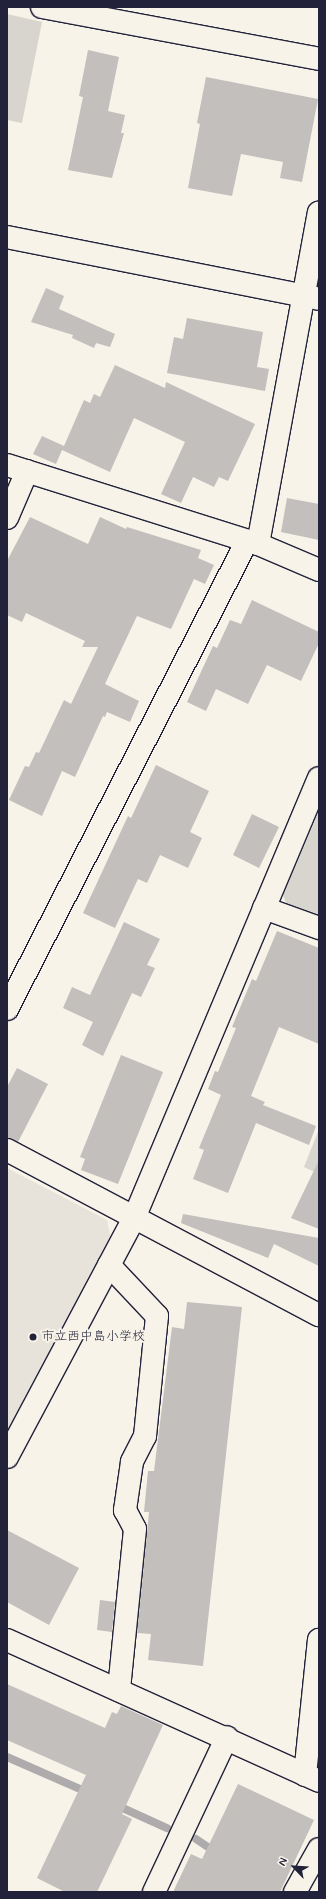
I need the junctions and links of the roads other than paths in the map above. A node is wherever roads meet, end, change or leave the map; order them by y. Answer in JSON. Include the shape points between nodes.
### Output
{"nodes":[{"id":1,"x":42,"y":7,"type":"edge"},
{"id":2,"x":319,"y":59,"type":"edge"},
{"id":3,"x":319,"y":213,"type":"edge"},
{"id":4,"x":7,"y":237,"type":"edge"},
{"id":5,"x":311,"y":297,"type":"edge"},
{"id":6,"x":17,"y":468,"type":"edge"},
{"id":7,"x":7,"y":518,"type":"edge"},
{"id":8,"x":253,"y":542,"type":"junction"},
{"id":9,"x":319,"y":570,"type":"edge"},
{"id":10,"x":319,"y":778,"type":"edge"},
{"id":11,"x":264,"y":908,"type":"junction"},
{"id":12,"x":319,"y":928,"type":"edge"},
{"id":13,"x":7,"y":1009,"type":"edge"},
{"id":14,"x":7,"y":1150,"type":"edge"},
{"id":15,"x":134,"y":1218,"type":"junction"},
{"id":16,"x":109,"y":1265,"type":"junction"},
{"id":17,"x":319,"y":1315,"type":"edge"},
{"id":18,"x":7,"y":1457,"type":"edge"},
{"id":19,"x":7,"y":1640,"type":"edge"},
{"id":20,"x":319,"y":1640,"type":"edge"},
{"id":21,"x":119,"y":1690,"type":"junction"},
{"id":22,"x":227,"y":1738,"type":"junction"},
{"id":23,"x":312,"y":1778,"type":"edge"},
{"id":24,"x":319,"y":1849,"type":"edge"},
{"id":25,"x":154,"y":1892,"type":"edge"},
{"id":26,"x":295,"y":1892,"type":"edge"}],
"edges":[{"from":1,"to":2,"type":"street"},
{"from":3,"to":5,"type":"street"},
{"from":4,"to":5,"type":"street"},
{"from":5,"to":8,"type":"street"},
{"from":6,"to":7,"type":"street"},
{"from":6,"to":8,"type":"street"},
{"from":8,"to":9,"type":"street"},
{"from":8,"to":13,"type":"street"},
{"from":10,"to":11,"type":"street"},
{"from":11,"to":12,"type":"street"},
{"from":11,"to":15,"type":"street"},
{"from":14,"to":15,"type":"street"},
{"from":15,"to":16,"type":"street"},
{"from":15,"to":17,"type":"street"},
{"from":16,"to":18,"type":"street"},
{"from":16,"to":21,"type":"street","via":[[157,1316],[145,1436],[132,1462],[125,1510],[136,1529]]},
{"from":19,"to":21,"type":"street"},
{"from":20,"to":23,"type":"street"},
{"from":21,"to":22,"type":"street"},
{"from":22,"to":23,"type":"street"},
{"from":22,"to":25,"type":"street"},
{"from":24,"to":26,"type":"street"}]}
